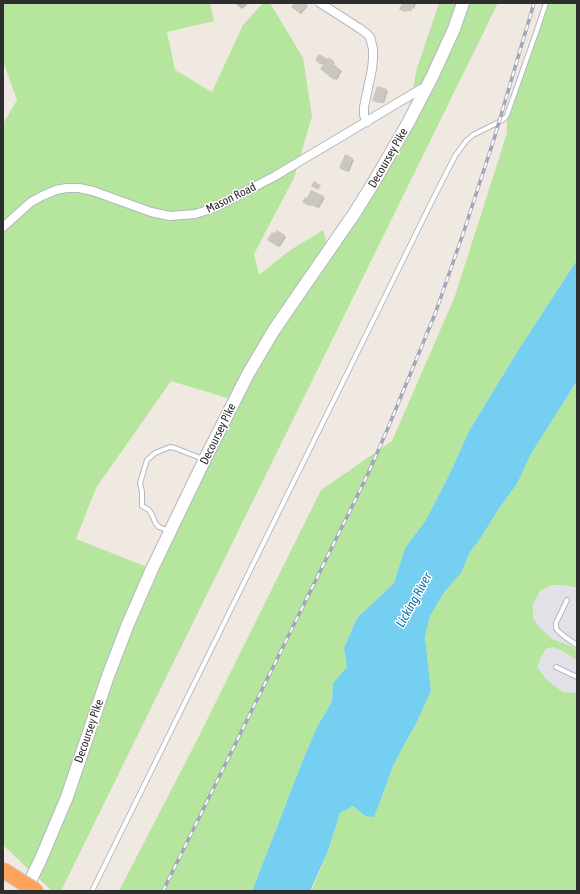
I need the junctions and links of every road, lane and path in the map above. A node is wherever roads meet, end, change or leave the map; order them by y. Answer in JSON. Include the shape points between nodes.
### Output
{"nodes":[{"id":1,"x":320,"y":3,"type":"edge"},
{"id":2,"x":463,"y":3,"type":"edge"},
{"id":3,"x":546,"y":3,"type":"edge"},
{"id":4,"x":427,"y":88,"type":"junction"},
{"id":5,"x":367,"y":122,"type":"junction"},
{"id":6,"x":3,"y":227,"type":"edge"},
{"id":7,"x":205,"y":459,"type":"junction"},
{"id":8,"x":170,"y":531,"type":"junction"},
{"id":9,"x":567,"y":600,"type":"dead end"},
{"id":10,"x":577,"y":645,"type":"edge"},
{"id":11,"x":556,"y":667,"type":"dead end"},
{"id":12,"x":577,"y":677,"type":"edge"},
{"id":13,"x":3,"y":870,"type":"edge"},
{"id":14,"x":25,"y":891,"type":"edge"},
{"id":15,"x":36,"y":891,"type":"edge"},
{"id":16,"x":92,"y":891,"type":"edge"}],
"edges":[{"from":1,"to":5,"type":"street","via":[[366,32],[370,38],[373,59],[364,106]]},
{"from":2,"to":4,"type":"main road","name":"Decoursey Pike"},
{"from":3,"to":16,"type":"lane","via":[[507,115],[473,135],[455,156]]},
{"from":4,"to":5,"type":"street","name":"Mason Road","via":[[421,89]]},
{"from":4,"to":7,"type":"main road","name":"Decoursey Pike","via":[[354,214],[274,330],[248,374]]},
{"from":5,"to":6,"type":"street","name":"Mason Road","via":[[275,176],[222,204],[195,214],[170,216],[151,212],[93,191],[66,188],[31,202]]},
{"from":7,"to":8,"type":"main road","name":"Decoursey Pike"},
{"from":7,"to":8,"type":"lane","via":[[170,447],[155,452],[147,460],[140,483],[142,506],[148,510],[159,527]]},
{"from":8,"to":14,"type":"main road","name":"Decoursey Pike","via":[[128,624],[52,835]]},
{"from":9,"to":10,"type":"lane","via":[[556,628]]},
{"from":11,"to":12,"type":"lane"},
{"from":13,"to":15,"type":"highway","bridge":true}]}
